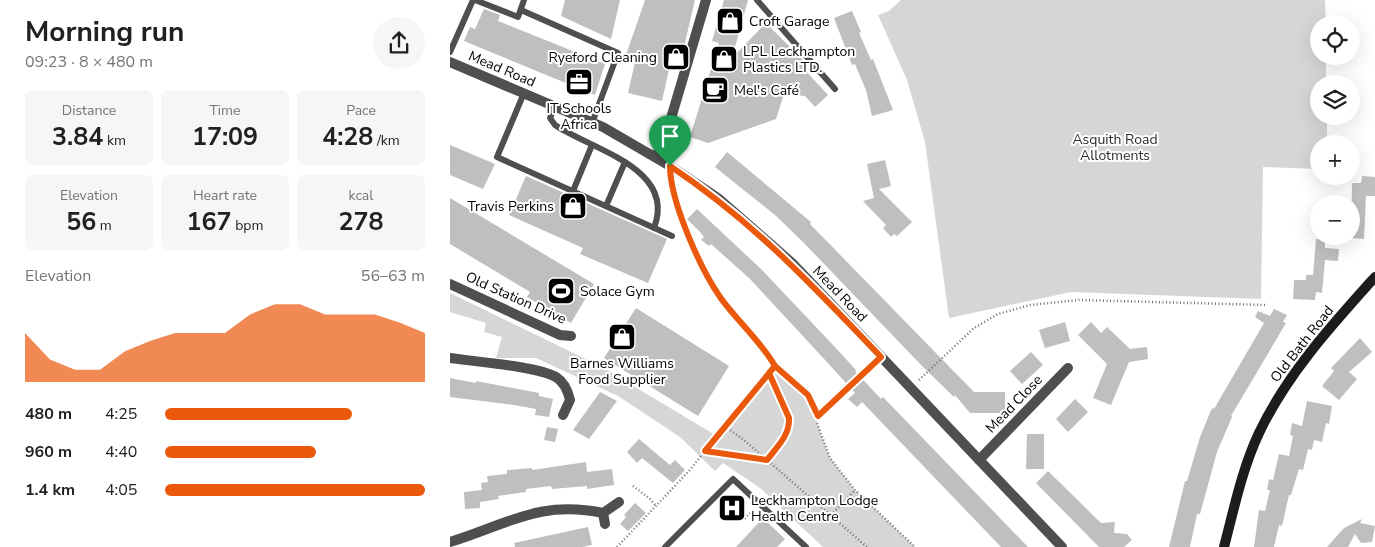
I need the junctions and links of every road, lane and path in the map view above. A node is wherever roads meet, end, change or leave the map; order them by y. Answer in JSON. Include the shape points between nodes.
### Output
{"nodes":[{"id":1,"x":474,"y":0,"type":"edge"},
{"id":2,"x":524,"y":0,"type":"edge"},
{"id":3,"x":706,"y":0,"type":"edge"},
{"id":4,"x":757,"y":0,"type":"edge"},
{"id":5,"x":521,"y":10,"type":"junction"},
{"id":6,"x":450,"y":52,"type":"edge"},
{"id":7,"x":450,"y":62,"type":"edge"},
{"id":8,"x":835,"y":89,"type":"dead end"},
{"id":9,"x":524,"y":93,"type":"junction"},
{"id":10,"x":555,"y":106,"type":"junction"},
{"id":11,"x":592,"y":123,"type":"junction"},
{"id":12,"x":592,"y":145,"type":"junction"},
{"id":13,"x":655,"y":157,"type":"junction"},
{"id":14,"x":625,"y":162,"type":"junction"},
{"id":15,"x":670,"y":166,"type":"junction"},
{"id":16,"x":573,"y":191,"type":"junction"},
{"id":17,"x":606,"y":206,"type":"junction"},
{"id":18,"x":654,"y":228,"type":"junction"},
{"id":19,"x":672,"y":236,"type":"dead end"},
{"id":20,"x":1375,"y":277,"type":"edge"},
{"id":21,"x":450,"y":284,"type":"edge"},
{"id":22,"x":1265,"y":305,"type":"dead end"},
{"id":23,"x":571,"y":336,"type":"dead end"},
{"id":24,"x":881,"y":357,"type":"junction"},
{"id":25,"x":450,"y":358,"type":"edge"},
{"id":26,"x":775,"y":366,"type":"junction"},
{"id":27,"x":1068,"y":368,"type":"dead end"},
{"id":28,"x":769,"y":373,"type":"junction"},
{"id":29,"x":910,"y":388,"type":"junction"},
{"id":30,"x":563,"y":415,"type":"dead end"},
{"id":31,"x":818,"y":416,"type":"junction"},
{"id":32,"x":722,"y":424,"type":"dead end"},
{"id":33,"x":705,"y":451,"type":"junction"},
{"id":34,"x":767,"y":460,"type":"junction"},
{"id":35,"x":979,"y":460,"type":"junction"},
{"id":36,"x":633,"y":486,"type":"dead end"},
{"id":37,"x":855,"y":490,"type":"junction"},
{"id":38,"x":619,"y":502,"type":"dead end"},
{"id":39,"x":656,"y":506,"type":"junction"},
{"id":40,"x":760,"y":509,"type":"dead end"},
{"id":41,"x":603,"y":513,"type":"junction"},
{"id":42,"x":742,"y":515,"type":"dead end"},
{"id":43,"x":831,"y":515,"type":"junction"},
{"id":44,"x":605,"y":524,"type":"dead end"},
{"id":45,"x":450,"y":542,"type":"edge"},
{"id":46,"x":465,"y":543,"type":"edge"},
{"id":47,"x":617,"y":547,"type":"edge"},
{"id":48,"x":665,"y":547,"type":"edge"},
{"id":49,"x":806,"y":547,"type":"edge"},
{"id":50,"x":868,"y":547,"type":"edge"},
{"id":51,"x":915,"y":547,"type":"edge"},
{"id":52,"x":1062,"y":547,"type":"edge"},
{"id":53,"x":1224,"y":547,"type":"edge"}],
"edges":[{"from":1,"to":5,"type":"lane","via":[[518,17]]},
{"from":1,"to":6,"type":"lane"},
{"from":2,"to":5,"type":"lane"},
{"from":3,"to":13,"type":"street","via":[[664,142]]},
{"from":4,"to":8,"type":"lane"},
{"from":5,"to":11,"type":"lane","via":[[618,53]]},
{"from":7,"to":9,"type":"street","name":"Mead Road"},
{"from":9,"to":10,"type":"street","name":"Mead Road"},
{"from":9,"to":16,"type":"lane","via":[[497,157]]},
{"from":10,"to":11,"type":"street","name":"Mead Road"},
{"from":10,"to":12,"type":"lane","via":[[551,121]]},
{"from":11,"to":13,"type":"street","name":"Mead Road"},
{"from":12,"to":14,"type":"lane"},
{"from":12,"to":16,"type":"lane"},
{"from":13,"to":15,"type":"street","name":"Mead Road"},
{"from":14,"to":17,"type":"lane"},
{"from":14,"to":18,"type":"lane","via":[[634,167],[655,192],[659,206]]},
{"from":15,"to":24,"type":"street","name":"Mead Road","via":[[719,199],[792,263]]},
{"from":15,"to":26,"type":"path","via":[[670,182],[692,247],[720,296]]},
{"from":16,"to":17,"type":"lane"},
{"from":17,"to":18,"type":"lane"},
{"from":18,"to":19,"type":"lane"},
{"from":20,"to":53,"type":"street","name":"Old Bath Road","via":[[1303,360],[1284,387],[1258,434],[1244,470]]},
{"from":21,"to":23,"type":"street","name":"Old Station Drive","via":[[560,335]]},
{"from":22,"to":29,"type":"path","via":[[1105,300],[1030,304],[998,314],[974,328]]},
{"from":24,"to":29,"type":"street","name":"Mead Road"},
{"from":24,"to":31,"type":"path"},
{"from":25,"to":30,"type":"street","via":[[516,367],[557,378],[570,400]]},
{"from":26,"to":28,"type":"path"},
{"from":26,"to":31,"type":"path","via":[[808,395]]},
{"from":27,"to":35,"type":"street","name":"Mead Close"},
{"from":28,"to":33,"type":"path","bridge":true},
{"from":28,"to":34,"type":"path","via":[[789,424],[786,435]]},
{"from":29,"to":35,"type":"street","name":"Mead Road"},
{"from":31,"to":37,"type":"path","via":[[817,423],[830,458]]},
{"from":32,"to":34,"type":"path"},
{"from":33,"to":34,"type":"path"},
{"from":33,"to":39,"type":"path"},
{"from":34,"to":43,"type":"path"},
{"from":35,"to":52,"type":"street","name":"Mead Road"},
{"from":36,"to":39,"type":"path"},
{"from":37,"to":43,"type":"path"},
{"from":37,"to":51,"type":"path"},
{"from":38,"to":41,"type":"street"},
{"from":39,"to":47,"type":"path"},
{"from":40,"to":42,"type":"path","via":[[751,511],[745,518]]},
{"from":41,"to":44,"type":"street"},
{"from":41,"to":46,"type":"street","via":[[563,508],[531,512]]},
{"from":43,"to":50,"type":"path"},
{"from":45,"to":46,"type":"street"},
{"from":48,"to":49,"type":"lane","via":[[733,479]]}]}
